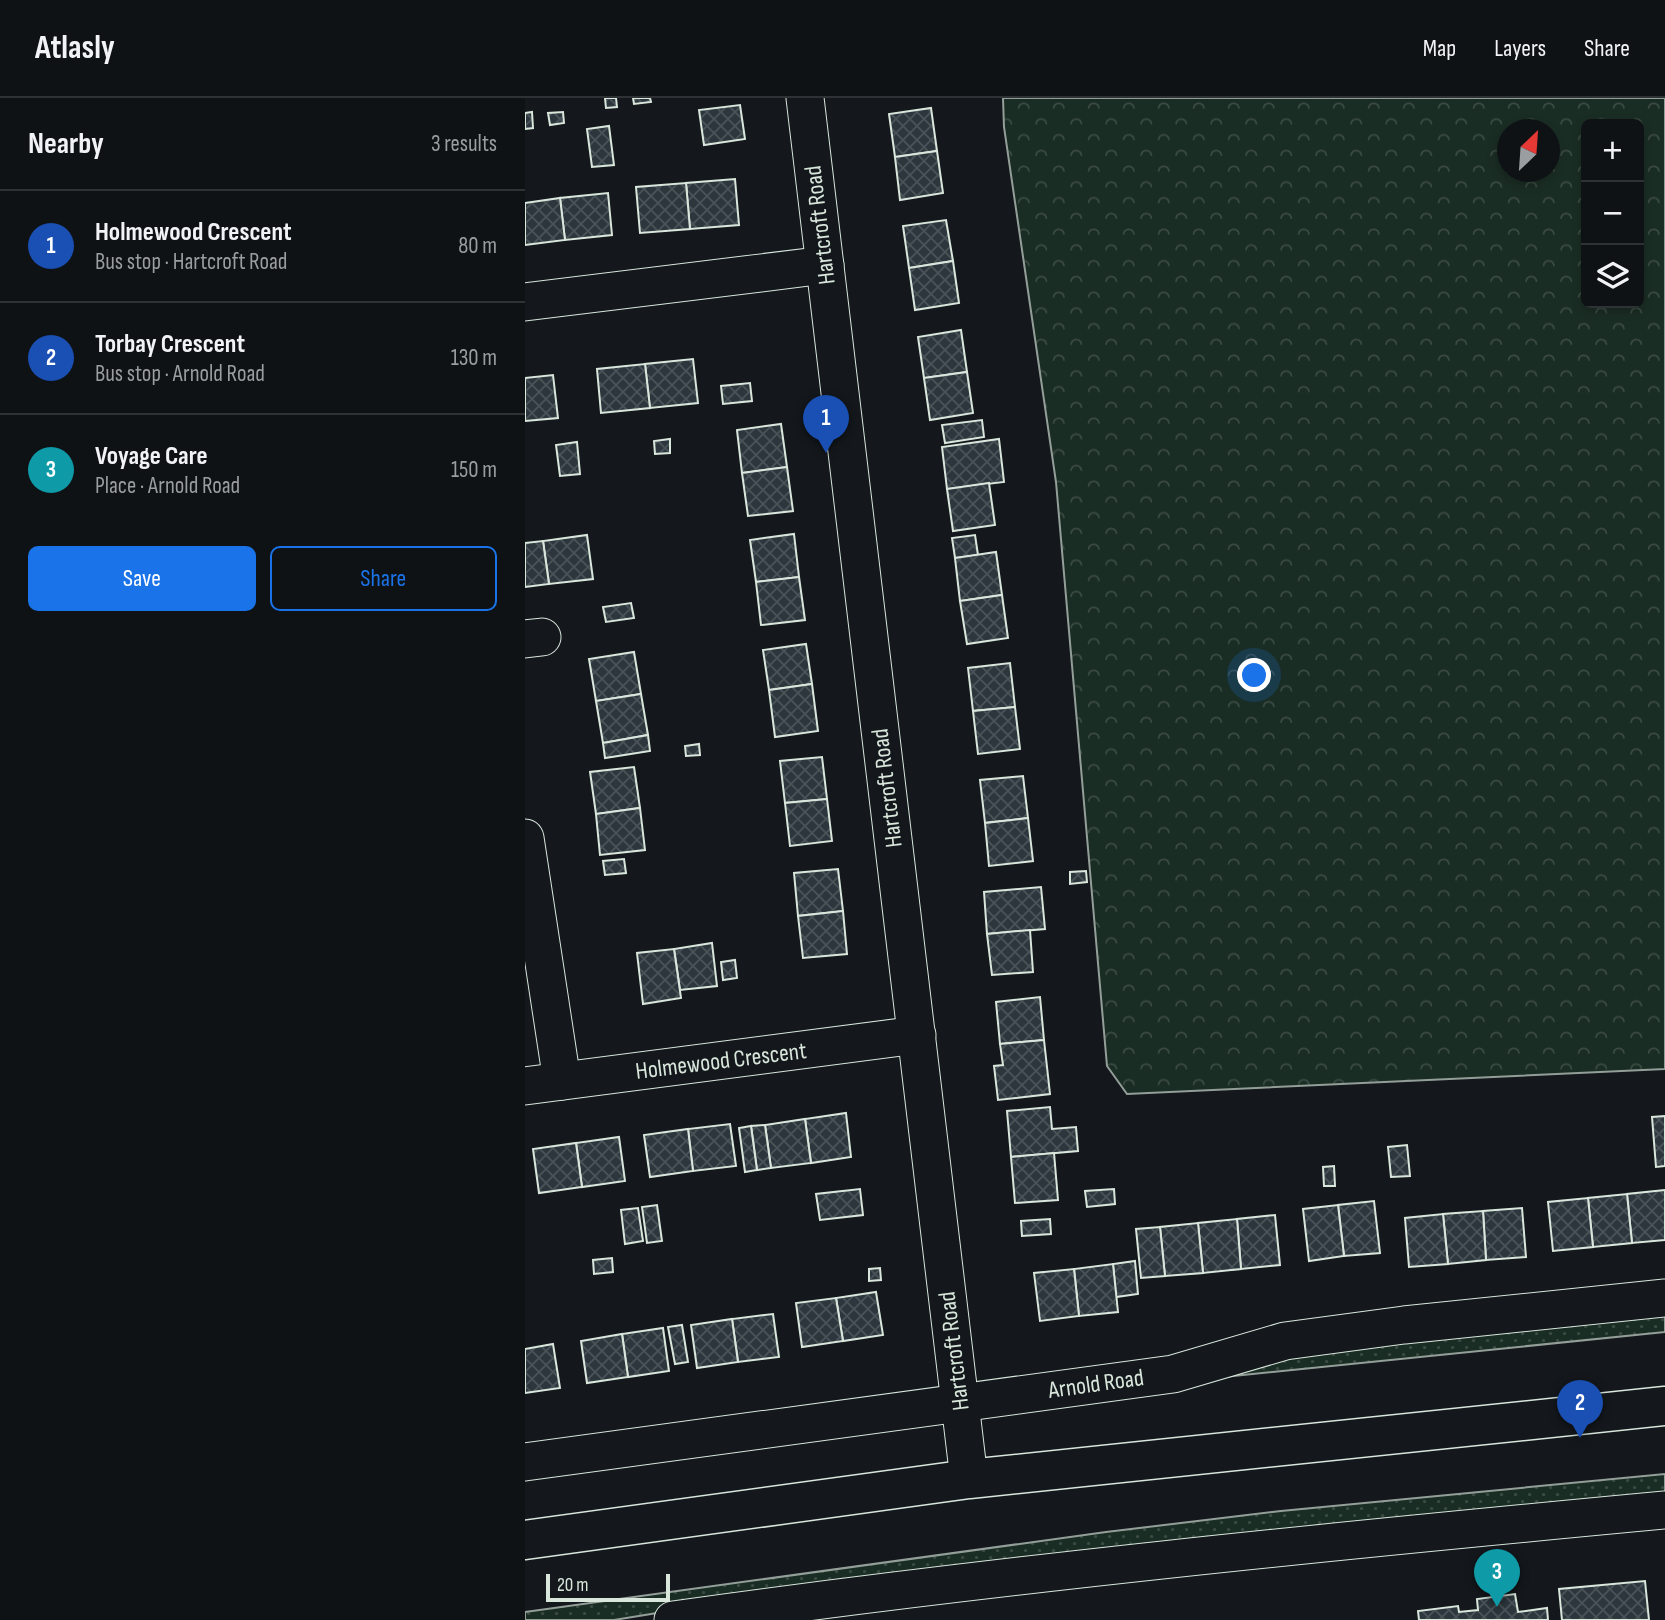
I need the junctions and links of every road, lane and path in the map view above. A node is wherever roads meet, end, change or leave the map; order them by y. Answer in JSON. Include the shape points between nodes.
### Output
{"nodes":[{"id":1,"x":805,"y":98,"type":"edge"},
{"id":2,"x":825,"y":264,"type":"junction"},
{"id":3,"x":525,"y":302,"type":"edge"},
{"id":4,"x":525,"y":838,"type":"edge"},
{"id":5,"x":917,"y":1035,"type":"junction"},
{"id":6,"x":562,"y":1081,"type":"junction"},
{"id":7,"x":525,"y":1086,"type":"edge"},
{"id":8,"x":1665,"y":1298,"type":"edge"},
{"id":9,"x":960,"y":1403,"type":"junction"},
{"id":10,"x":1665,"y":1406,"type":"edge"},
{"id":11,"x":525,"y":1462,"type":"edge"},
{"id":12,"x":969,"y":1479,"type":"junction"},
{"id":13,"x":1665,"y":1510,"type":"edge"},
{"id":14,"x":525,"y":1539,"type":"edge"},
{"id":15,"x":673,"y":1620,"type":"edge"}],
"edges":[{"from":1,"to":2,"type":"street","name":"Hartcroft Road"},
{"from":2,"to":3,"type":"street"},
{"from":2,"to":5,"type":"street","name":"Hartcroft Road"},
{"from":4,"to":6,"type":"street"},
{"from":5,"to":6,"type":"street","name":"Holmewood Crescent"},
{"from":5,"to":9,"type":"street","name":"Hartcroft Road"},
{"from":6,"to":7,"type":"street","name":"Holmewood Crescent"},
{"from":8,"to":9,"type":"street","name":"Arnold Road","via":[[1285,1341],[1173,1374]]},
{"from":9,"to":11,"type":"street","name":"Arnold Road"},
{"from":9,"to":12,"type":"street","name":"Hartcroft Road"},
{"from":10,"to":12,"type":"main road"},
{"from":12,"to":14,"type":"main road"},
{"from":13,"to":15,"type":"street","via":[[1119,1564]]}]}
